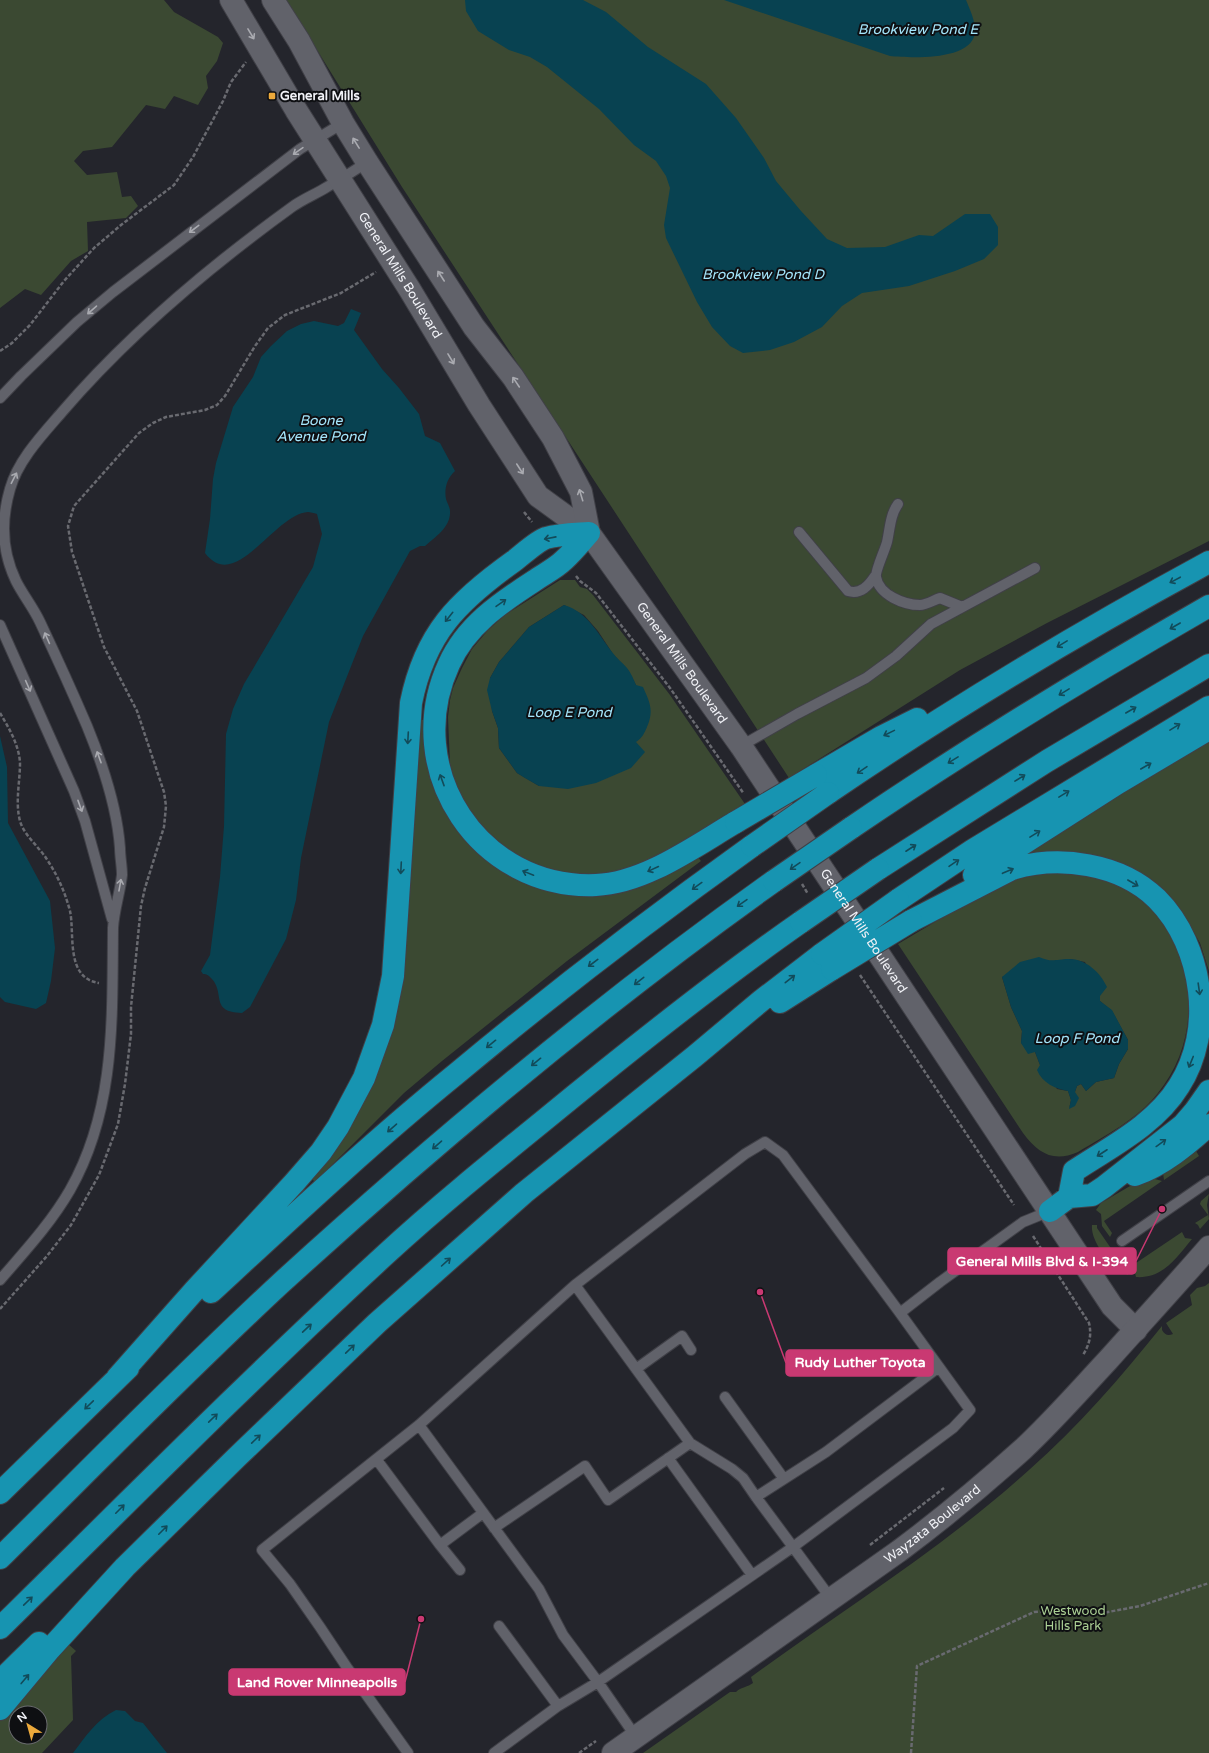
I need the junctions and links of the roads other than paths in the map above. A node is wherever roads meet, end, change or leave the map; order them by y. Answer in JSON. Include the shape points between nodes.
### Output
{"nodes":[{"id":1,"x":231,"y":0,"type":"edge"},
{"id":2,"x":274,"y":0,"type":"edge"},
{"id":3,"x":343,"y":123,"type":"junction"},
{"id":4,"x":315,"y":140,"type":"junction"},
{"id":5,"x":367,"y":162,"type":"junction"},
{"id":6,"x":340,"y":180,"type":"junction"},
{"id":7,"x":0,"y":398,"type":"edge"},
{"id":8,"x":4,"y":500,"type":"edge"},
{"id":9,"x":898,"y":504,"type":"dead end"},
{"id":10,"x":799,"y":532,"type":"dead end"},
{"id":11,"x":589,"y":533,"type":"junction"},
{"id":12,"x":1209,"y":562,"type":"edge"},
{"id":13,"x":1034,"y":568,"type":"dead end"},
{"id":14,"x":875,"y":576,"type":"junction"},
{"id":15,"x":1209,"y":606,"type":"edge"},
{"id":16,"x":962,"y":607,"type":"junction"},
{"id":17,"x":0,"y":625,"type":"edge"},
{"id":18,"x":1209,"y":665,"type":"edge"},
{"id":19,"x":1012,"y":674,"type":"junction"},
{"id":20,"x":1209,"y":707,"type":"edge"},
{"id":21,"x":1209,"y":729,"type":"edge"},
{"id":22,"x":741,"y":746,"type":"junction"},
{"id":23,"x":912,"y":921,"type":"junction"},
{"id":24,"x":113,"y":923,"type":"junction"},
{"id":25,"x":827,"y":961,"type":"junction"},
{"id":26,"x":1209,"y":1091,"type":"edge"},
{"id":27,"x":1209,"y":1125,"type":"edge"},
{"id":28,"x":1209,"y":1181,"type":"edge"},
{"id":29,"x":1104,"y":1187,"type":"junction"},
{"id":30,"x":1070,"y":1197,"type":"junction"},
{"id":31,"x":1050,"y":1211,"type":"junction"},
{"id":32,"x":1122,"y":1240,"type":"dead end"},
{"id":33,"x":1209,"y":1247,"type":"edge"},
{"id":34,"x":0,"y":1280,"type":"edge"},
{"id":35,"x":575,"y":1286,"type":"junction"},
{"id":36,"x":900,"y":1313,"type":"junction"},
{"id":37,"x":1136,"y":1330,"type":"junction"},
{"id":38,"x":691,"y":1350,"type":"dead end"},
{"id":39,"x":939,"y":1367,"type":"junction"},
{"id":40,"x":636,"y":1368,"type":"junction"},
{"id":41,"x":117,"y":1378,"type":"junction"},
{"id":42,"x":725,"y":1397,"type":"dead end"},
{"id":43,"x":419,"y":1425,"type":"junction"},
{"id":44,"x":690,"y":1442,"type":"junction"},
{"id":45,"x":668,"y":1458,"type":"junction"},
{"id":46,"x":377,"y":1460,"type":"junction"},
{"id":47,"x":784,"y":1479,"type":"junction"},
{"id":48,"x":0,"y":1493,"type":"edge"},
{"id":49,"x":756,"y":1496,"type":"junction"},
{"id":50,"x":483,"y":1512,"type":"junction"},
{"id":51,"x":494,"y":1528,"type":"junction"},
{"id":52,"x":440,"y":1545,"type":"junction"},
{"id":53,"x":793,"y":1547,"type":"junction"},
{"id":54,"x":0,"y":1558,"type":"edge"},
{"id":55,"x":125,"y":1567,"type":"junction"},
{"id":56,"x":460,"y":1570,"type":"dead end"},
{"id":57,"x":752,"y":1575,"type":"junction"},
{"id":58,"x":832,"y":1600,"type":"junction"},
{"id":59,"x":499,"y":1626,"type":"dead end"},
{"id":60,"x":0,"y":1628,"type":"edge"},
{"id":61,"x":0,"y":1681,"type":"edge"},
{"id":62,"x":598,"y":1682,"type":"junction"},
{"id":63,"x":558,"y":1706,"type":"junction"},
{"id":64,"x":0,"y":1709,"type":"edge"},
{"id":65,"x":636,"y":1737,"type":"junction"},
{"id":66,"x":606,"y":1746,"type":"edge"},
{"id":67,"x":408,"y":1753,"type":"edge"},
{"id":68,"x":494,"y":1753,"type":"edge"}],
"edges":[{"from":1,"to":4,"type":"street","name":"General Mills Boulevard","one_way":true},
{"from":2,"to":3,"type":"street","name":"General Mills Boulevard"},
{"from":3,"to":4,"type":"lane"},
{"from":5,"to":3,"type":"street","name":"General Mills Boulevard","one_way":true},
{"from":4,"to":6,"type":"street","name":"General Mills Boulevard"},
{"from":4,"to":7,"type":"lane","one_way":true,"via":[[113,292],[77,322]]},
{"from":5,"to":6,"type":"lane"},
{"from":11,"to":5,"type":"street","name":"General Mills Boulevard","one_way":true,"via":[[581,492],[554,438],[513,377],[474,327]]},
{"from":8,"to":6,"type":"lane","one_way":true,"via":[[21,464],[36,443],[72,401],[147,325],[220,262],[295,205]]},
{"from":6,"to":11,"type":"street","name":"General Mills Boulevard","one_way":true,"via":[[479,406],[538,496]]},
{"from":24,"to":8,"type":"lane","one_way":true,"via":[[122,874],[118,829],[109,788],[87,726],[38,617],[16,580],[8,560]]},
{"from":9,"to":14,"type":"lane","via":[[892,512],[886,546]]},
{"from":10,"to":14,"type":"lane","via":[[848,591],[862,591]]},
{"from":19,"to":11,"type":"highway","one_way":true,"bridge":true,"via":[[881,737],[670,860],[631,878],[597,885],[566,884],[522,871],[490,851],[472,833],[450,799],[437,764],[435,720],[438,700],[449,664],[480,620],[563,561]]},
{"from":11,"to":22,"type":"street","name":"General Mills Boulevard"},
{"from":11,"to":41,"type":"highway","one_way":true,"via":[[545,538],[465,599],[433,640],[417,677],[411,703],[393,976],[383,1025],[364,1078],[338,1127],[321,1152]]},
{"from":12,"to":19,"type":"highway","one_way":true},
{"from":13,"to":16,"type":"lane"},
{"from":14,"to":16,"type":"lane","via":[[883,591],[910,604],[921,606],[940,598]]},
{"from":15,"to":54,"type":"highway","one_way":true,"bridge":true,"via":[[914,784],[704,930],[534,1063],[449,1134],[280,1284]]},
{"from":16,"to":22,"type":"lane","via":[[931,624],[896,656],[866,678]]},
{"from":17,"to":24,"type":"lane","one_way":true,"via":[[74,791],[85,821]]},
{"from":60,"to":18,"type":"highway","one_way":true,"bridge":true,"via":[[255,1377],[393,1247],[653,1032],[765,947],[878,869],[1047,760]]},
{"from":19,"to":41,"type":"highway","one_way":true,"bridge":true,"via":[[828,793],[674,902],[576,976],[454,1074]]},
{"from":25,"to":20,"type":"highway","one_way":true,"bridge":true,"via":[[898,900],[972,850]]},
{"from":23,"to":21,"type":"highway","one_way":true,"via":[[980,870]]},
{"from":22,"to":31,"type":"street","name":"General Mills Boulevard"},
{"from":23,"to":25,"type":"highway","bridge":true},
{"from":23,"to":30,"type":"highway","one_way":true,"via":[[1012,869],[1029,864],[1064,862],[1094,866],[1124,878],[1156,898],[1177,926],[1193,958],[1201,1003],[1202,1014],[1193,1058],[1179,1086],[1152,1118],[1074,1171]]},
{"from":24,"to":34,"type":"lane","via":[[114,985],[108,1072],[94,1136],[64,1200],[33,1243]]},
{"from":55,"to":25,"type":"highway","one_way":true,"via":[[377,1323],[524,1193],[695,1056]]},
{"from":29,"to":26,"type":"highway","one_way":true,"via":[[1183,1125]]},
{"from":27,"to":29,"type":"highway","via":[[1163,1161],[1140,1174]]},
{"from":28,"to":32,"type":"lane"},
{"from":29,"to":30,"type":"highway","via":[[1092,1195]]},
{"from":30,"to":31,"type":"highway"},
{"from":31,"to":36,"type":"lane","via":[[1023,1222]]},
{"from":31,"to":37,"type":"street","name":"General Mills Boulevard","via":[[1112,1306]]},
{"from":33,"to":37,"type":"street","name":"Wayzata Boulevard"},
{"from":35,"to":36,"type":"lane","via":[[745,1154],[765,1142],[783,1155]]},
{"from":35,"to":40,"type":"lane"},
{"from":35,"to":43,"type":"lane"},
{"from":36,"to":39,"type":"lane"},
{"from":37,"to":58,"type":"street","name":"Wayzata Boulevard","via":[[1023,1449],[932,1526]]},
{"from":38,"to":40,"type":"lane","via":[[682,1336]]},
{"from":39,"to":47,"type":"lane","via":[[826,1452]]},
{"from":39,"to":53,"type":"lane","via":[[970,1410],[954,1428]]},
{"from":40,"to":44,"type":"lane"},
{"from":41,"to":48,"type":"highway","one_way":true},
{"from":42,"to":47,"type":"lane"},
{"from":43,"to":46,"type":"lane"},
{"from":43,"to":50,"type":"lane"},
{"from":44,"to":45,"type":"lane"},
{"from":44,"to":49,"type":"lane","via":[[732,1469],[743,1478]]},
{"from":45,"to":51,"type":"lane","via":[[608,1500],[585,1466]]},
{"from":45,"to":57,"type":"lane"},
{"from":46,"to":52,"type":"lane"},
{"from":46,"to":67,"type":"lane","via":[[262,1550],[312,1614]]},
{"from":47,"to":49,"type":"lane"},
{"from":49,"to":53,"type":"lane"},
{"from":50,"to":51,"type":"lane"},
{"from":50,"to":52,"type":"lane"},
{"from":51,"to":62,"type":"lane","via":[[539,1589],[563,1635]]},
{"from":52,"to":56,"type":"lane"},
{"from":53,"to":57,"type":"lane"},
{"from":53,"to":58,"type":"lane"},
{"from":55,"to":61,"type":"highway"},
{"from":64,"to":55,"type":"highway","one_way":true,"via":[[50,1649]]},
{"from":57,"to":62,"type":"lane"},
{"from":58,"to":65,"type":"street","name":"Wayzata Boulevard"},
{"from":59,"to":63,"type":"lane"},
{"from":62,"to":63,"type":"lane"},
{"from":62,"to":65,"type":"lane"},
{"from":63,"to":68,"type":"lane"},
{"from":65,"to":66,"type":"street","name":"Wayzata Boulevard"}]}
